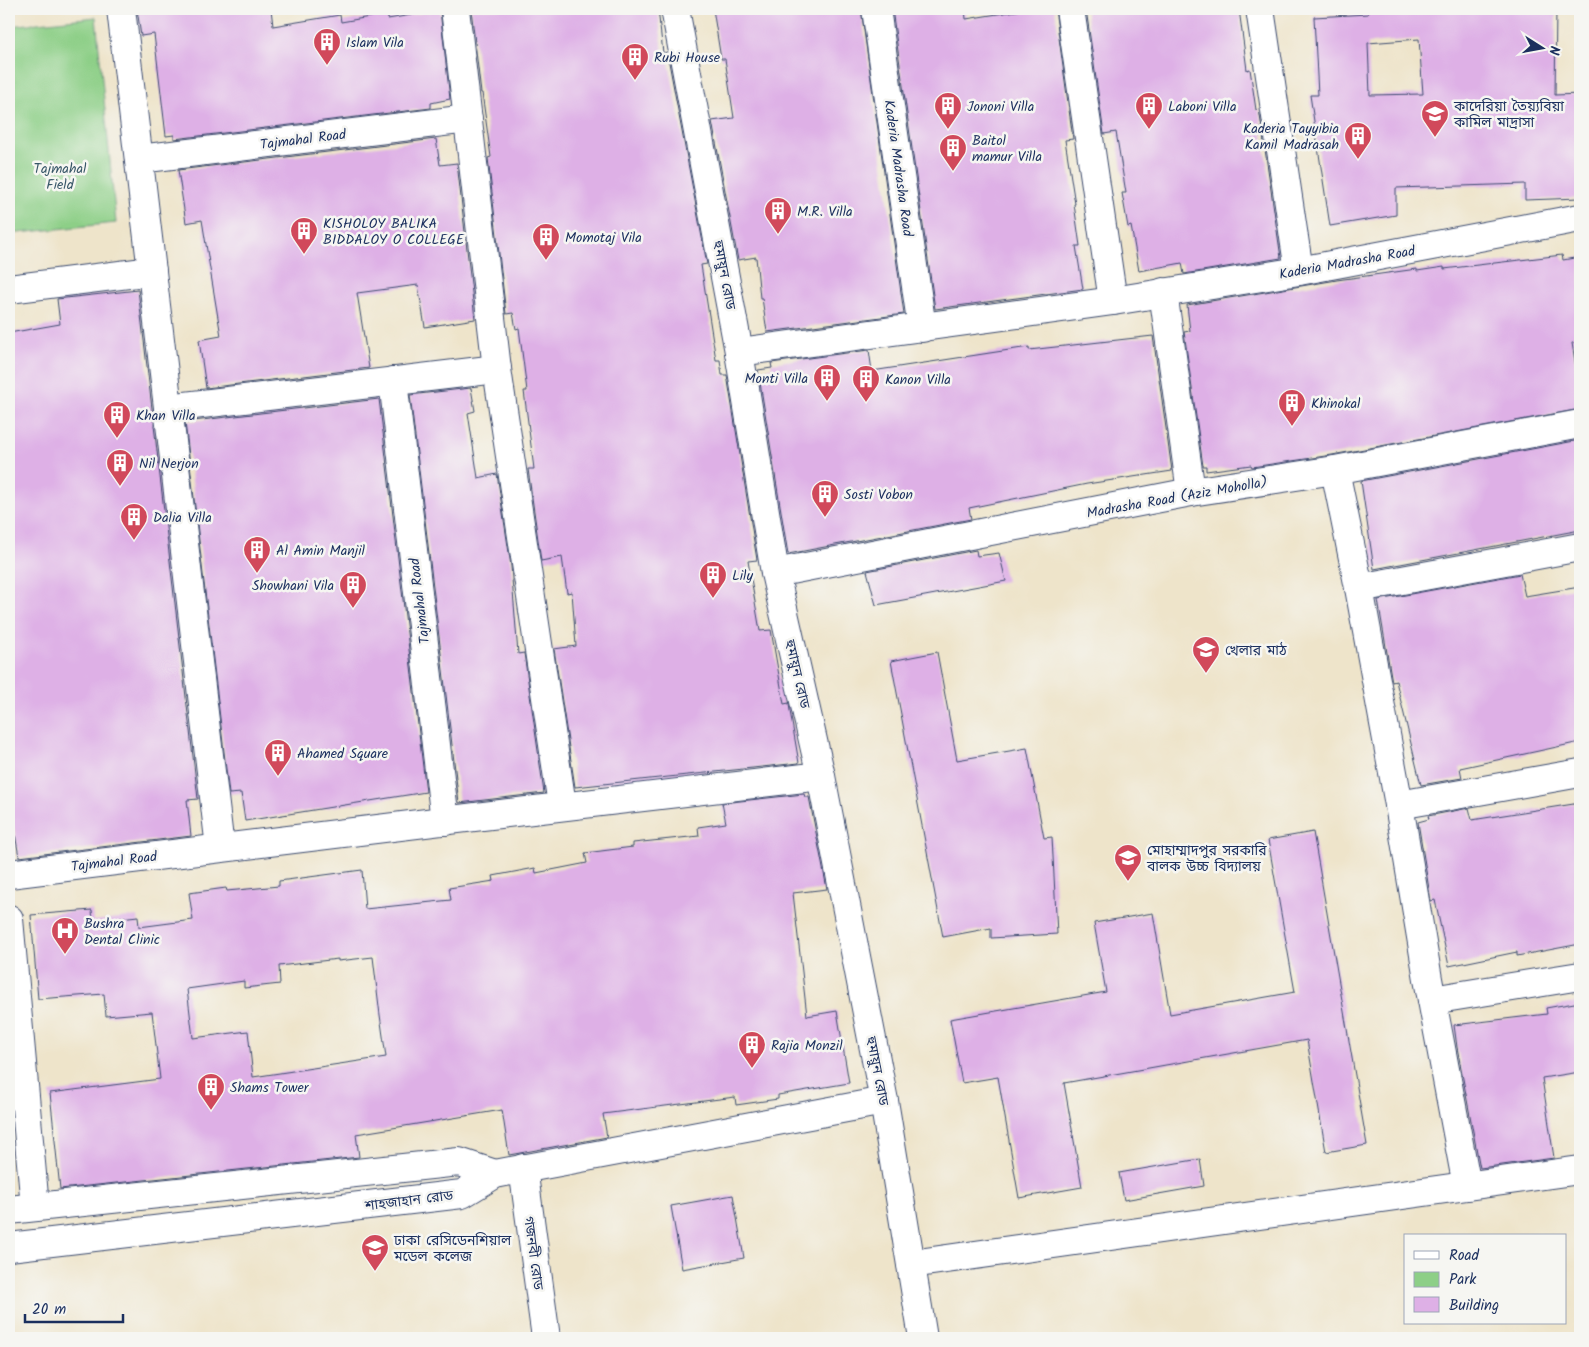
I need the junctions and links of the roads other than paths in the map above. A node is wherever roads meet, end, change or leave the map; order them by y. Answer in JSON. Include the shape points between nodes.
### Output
{"nodes":[{"id":1,"x":121,"y":9,"type":"edge"},
{"id":2,"x":455,"y":9,"type":"edge"},
{"id":3,"x":675,"y":9,"type":"edge"},
{"id":4,"x":876,"y":9,"type":"edge"},
{"id":5,"x":1070,"y":9,"type":"edge"},
{"id":6,"x":1260,"y":9,"type":"edge"},
{"id":7,"x":468,"y":119,"type":"junction"},
{"id":8,"x":139,"y":159,"type":"junction"},
{"id":9,"x":1580,"y":218,"type":"edge"},
{"id":10,"x":152,"y":271,"type":"junction"},
{"id":11,"x":1299,"y":271,"type":"junction"},
{"id":12,"x":9,"y":288,"type":"edge"},
{"id":13,"x":1163,"y":292,"type":"junction"},
{"id":14,"x":1113,"y":301,"type":"junction"},
{"id":15,"x":922,"y":328,"type":"junction"},
{"id":16,"x":739,"y":352,"type":"junction"},
{"id":17,"x":497,"y":369,"type":"junction"},
{"id":18,"x":393,"y":381,"type":"junction"},
{"id":19,"x":168,"y":408,"type":"junction"},
{"id":20,"x":1580,"y":424,"type":"edge"},
{"id":21,"x":1335,"y":470,"type":"junction"},
{"id":22,"x":1191,"y":492,"type":"junction"},
{"id":23,"x":1580,"y":546,"type":"edge"},
{"id":24,"x":775,"y":573,"type":"junction"},
{"id":25,"x":1359,"y":588,"type":"junction"},
{"id":26,"x":1580,"y":773,"type":"edge"},
{"id":27,"x":821,"y":776,"type":"junction"},
{"id":28,"x":1399,"y":805,"type":"junction"},
{"id":29,"x":562,"y":806,"type":"junction"},
{"id":30,"x":445,"y":821,"type":"junction"},
{"id":31,"x":220,"y":848,"type":"junction"},
{"id":32,"x":9,"y":874,"type":"edge"},
{"id":33,"x":9,"y":919,"type":"edge"},
{"id":34,"x":1580,"y":976,"type":"edge"},
{"id":35,"x":1432,"y":1000,"type":"junction"},
{"id":36,"x":884,"y":1101,"type":"junction"},
{"id":37,"x":523,"y":1168,"type":"junction"},
{"id":38,"x":1580,"y":1170,"type":"edge"},
{"id":39,"x":495,"y":1174,"type":"junction"},
{"id":40,"x":1467,"y":1186,"type":"junction"},
{"id":41,"x":22,"y":1208,"type":"edge"},
{"id":42,"x":9,"y":1246,"type":"edge"},
{"id":43,"x":911,"y":1264,"type":"junction"},
{"id":44,"x":546,"y":1338,"type":"edge"},
{"id":45,"x":923,"y":1338,"type":"edge"}],
"edges":[{"from":1,"to":8,"type":"street"},
{"from":2,"to":7,"type":"street"},
{"from":3,"to":16,"type":"street","name":"হুমায়ুন রোড"},
{"from":4,"to":15,"type":"street","name":"Kaderia Madrasha Road"},
{"from":5,"to":14,"type":"street"},
{"from":6,"to":11,"type":"street"},
{"from":7,"to":8,"type":"street","name":"Tajmahal Road"},
{"from":7,"to":17,"type":"street"},
{"from":8,"to":10,"type":"street"},
{"from":9,"to":11,"type":"street","name":"Kaderia Madrasha Road"},
{"from":10,"to":12,"type":"street"},
{"from":10,"to":19,"type":"street"},
{"from":11,"to":13,"type":"street","name":"Kaderia Madrasha Road"},
{"from":13,"to":14,"type":"street","name":"Kaderia Madrasha Road"},
{"from":13,"to":22,"type":"street"},
{"from":14,"to":15,"type":"street","name":"Kaderia Madrasha Road"},
{"from":15,"to":16,"type":"street","name":"Kaderia Madrasha Road"},
{"from":16,"to":24,"type":"street","name":"হুমায়ুন রোড"},
{"from":17,"to":18,"type":"street"},
{"from":17,"to":29,"type":"street"},
{"from":18,"to":19,"type":"street"},
{"from":18,"to":30,"type":"street","name":"Tajmahal Road"},
{"from":19,"to":31,"type":"street"},
{"from":20,"to":21,"type":"street","name":"Madrasha Road (Aziz Moholla)"},
{"from":21,"to":22,"type":"street","name":"Madrasha Road (Aziz Moholla)"},
{"from":21,"to":25,"type":"street"},
{"from":22,"to":24,"type":"street","name":"Madrasha Road (Aziz Moholla)"},
{"from":23,"to":25,"type":"street"},
{"from":24,"to":27,"type":"street","name":"হুমায়ুন রোড"},
{"from":25,"to":28,"type":"street"},
{"from":26,"to":28,"type":"street"},
{"from":27,"to":29,"type":"street","name":"Tajmahal Road"},
{"from":27,"to":36,"type":"street","name":"হুমায়ুন রোড"},
{"from":28,"to":35,"type":"street"},
{"from":29,"to":30,"type":"street","name":"Tajmahal Road"},
{"from":30,"to":31,"type":"street","name":"Tajmahal Road"},
{"from":31,"to":32,"type":"street","name":"Tajmahal Road"},
{"from":33,"to":41,"type":"street"},
{"from":34,"to":35,"type":"street"},
{"from":35,"to":40,"type":"street"},
{"from":36,"to":37,"type":"street"},
{"from":36,"to":43,"type":"street","name":"হুমায়ুন রোড"},
{"from":37,"to":39,"type":"street"},
{"from":37,"to":44,"type":"street","name":"গজনবী রোড"},
{"from":38,"to":40,"type":"street"},
{"from":39,"to":41,"type":"street","via":[[459,1162]]},
{"from":39,"to":42,"type":"street","name":"শাহজাহান রোড","via":[[462,1194]]},
{"from":40,"to":43,"type":"street"},
{"from":43,"to":45,"type":"street","name":"হুমায়ুন রোড"}]}
